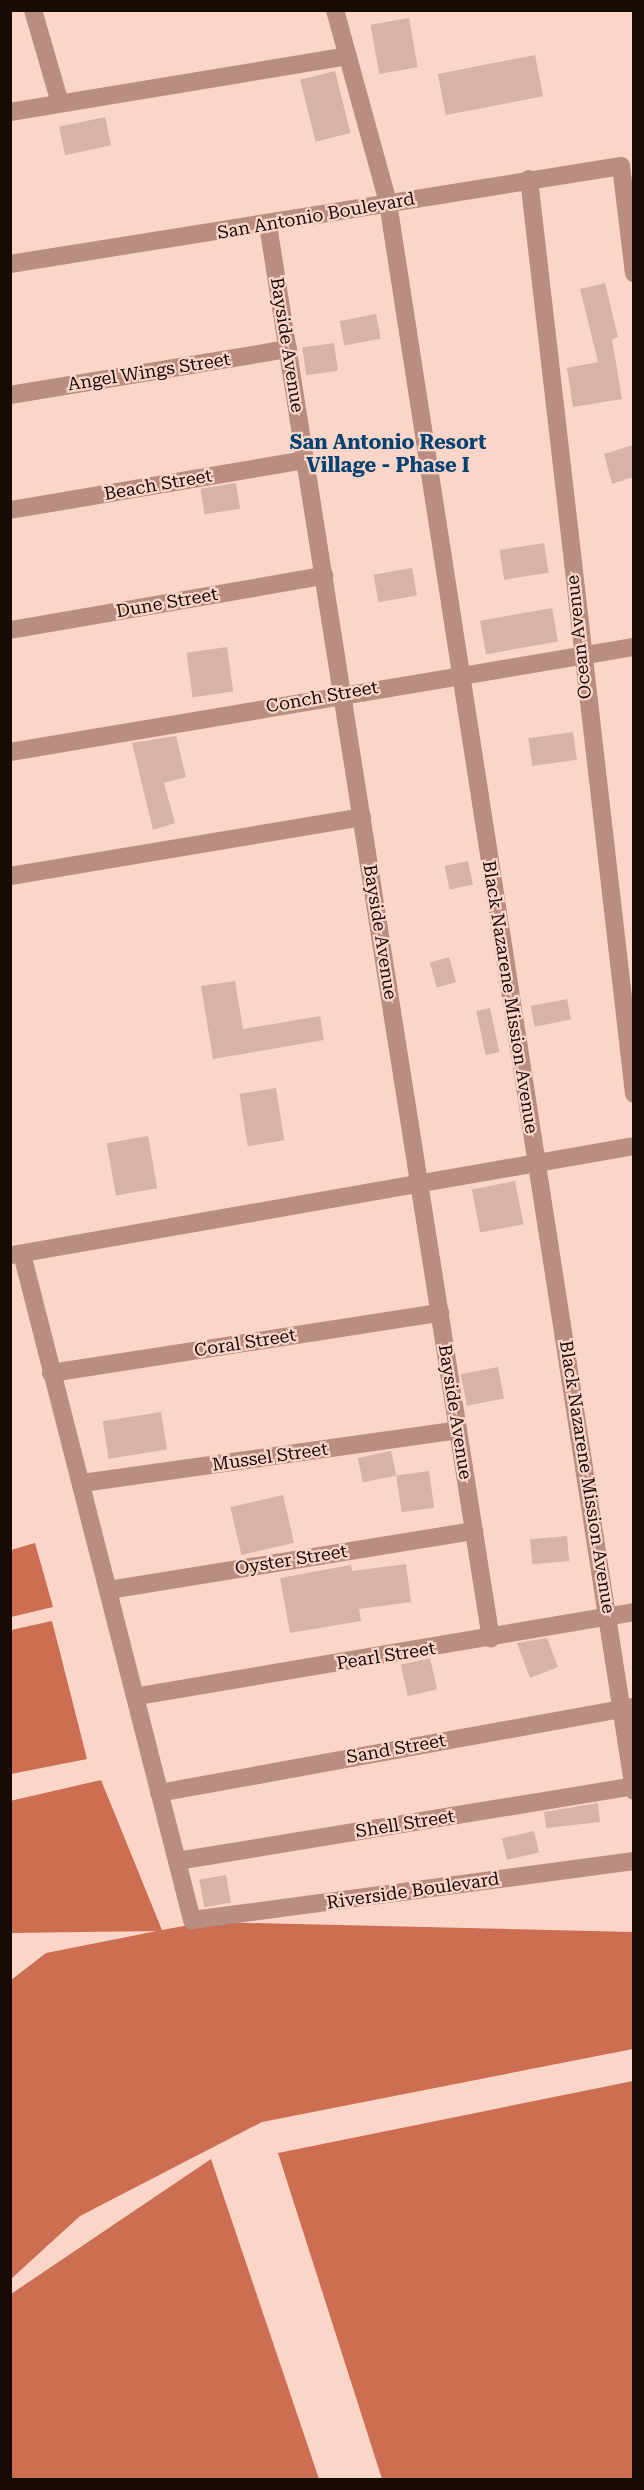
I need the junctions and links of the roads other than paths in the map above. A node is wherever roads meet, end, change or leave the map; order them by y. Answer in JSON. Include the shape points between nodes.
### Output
{"nodes":[{"id":1,"x":33,"y":10,"type":"edge"},
{"id":2,"x":335,"y":10,"type":"edge"},
{"id":3,"x":347,"y":56,"type":"junction"},
{"id":4,"x":60,"y":103,"type":"junction"},
{"id":5,"x":10,"y":112,"type":"edge"},
{"id":6,"x":529,"y":179,"type":"junction"},
{"id":7,"x":388,"y":203,"type":"junction"},
{"id":8,"x":268,"y":225,"type":"junction"},
{"id":9,"x":10,"y":264,"type":"edge"},
{"id":10,"x":633,"y":273,"type":"edge"},
{"id":11,"x":288,"y":349,"type":"junction"},
{"id":12,"x":10,"y":395,"type":"edge"},
{"id":13,"x":306,"y":460,"type":"junction"},
{"id":14,"x":10,"y":510,"type":"edge"},
{"id":15,"x":324,"y":576,"type":"junction"},
{"id":16,"x":10,"y":630,"type":"edge"},
{"id":17,"x":633,"y":647,"type":"edge"},
{"id":18,"x":580,"y":654,"type":"junction"},
{"id":19,"x":460,"y":673,"type":"junction"},
{"id":20,"x":342,"y":694,"type":"junction"},
{"id":21,"x":10,"y":752,"type":"edge"},
{"id":22,"x":362,"y":818,"type":"junction"},
{"id":23,"x":10,"y":876,"type":"edge"},
{"id":24,"x":633,"y":1094,"type":"edge"},
{"id":25,"x":633,"y":1146,"type":"edge"},
{"id":26,"x":536,"y":1161,"type":"junction"},
{"id":27,"x":419,"y":1184,"type":"junction"},
{"id":28,"x":16,"y":1254,"type":"edge"},
{"id":29,"x":440,"y":1313,"type":"junction"},
{"id":30,"x":51,"y":1372,"type":"junction"},
{"id":31,"x":458,"y":1430,"type":"junction"},
{"id":32,"x":82,"y":1483,"type":"junction"},
{"id":33,"x":474,"y":1531,"type":"junction"},
{"id":34,"x":109,"y":1590,"type":"junction"},
{"id":35,"x":633,"y":1612,"type":"edge"},
{"id":36,"x":609,"y":1617,"type":"junction"},
{"id":37,"x":491,"y":1639,"type":"junction"},
{"id":38,"x":139,"y":1696,"type":"junction"},
{"id":39,"x":628,"y":1707,"type":"edge"},
{"id":40,"x":633,"y":1786,"type":"edge"},
{"id":41,"x":633,"y":1791,"type":"edge"},
{"id":42,"x":159,"y":1793,"type":"junction"},
{"id":43,"x":177,"y":1861,"type":"junction"},
{"id":44,"x":633,"y":1862,"type":"edge"}],
"edges":[{"from":1,"to":4,"type":"street"},
{"from":2,"to":3,"type":"street","name":"Black Nazarene Mission Avenue"},
{"from":3,"to":4,"type":"street"},
{"from":3,"to":7,"type":"street","name":"Black Nazarene Mission Avenue"},
{"from":4,"to":5,"type":"street"},
{"from":6,"to":7,"type":"street","name":"San Antonio Boulevard"},
{"from":6,"to":10,"type":"street","name":"San Antonio Boulevard","via":[[621,166]]},
{"from":6,"to":18,"type":"street","name":"Ocean Avenue"},
{"from":7,"to":8,"type":"street","name":"San Antonio Boulevard"},
{"from":7,"to":19,"type":"street","name":"Black Nazarene Mission Avenue"},
{"from":8,"to":9,"type":"street","name":"San Antonio Boulevard"},
{"from":8,"to":11,"type":"street","name":"Bayside Avenue"},
{"from":11,"to":12,"type":"street","name":"Angel Wings Street"},
{"from":11,"to":13,"type":"street","name":"Bayside Avenue"},
{"from":13,"to":14,"type":"street","name":"Beach Street"},
{"from":13,"to":15,"type":"street","name":"Bayside Avenue"},
{"from":15,"to":16,"type":"street","name":"Dune Street"},
{"from":15,"to":20,"type":"street","name":"Bayside Avenue"},
{"from":17,"to":18,"type":"street","name":"Conch Street"},
{"from":18,"to":19,"type":"street","name":"Conch Street"},
{"from":18,"to":24,"type":"street","name":"Ocean Avenue"},
{"from":19,"to":20,"type":"street","name":"Conch Street"},
{"from":19,"to":26,"type":"street","name":"Black Nazarene Mission Avenue"},
{"from":20,"to":21,"type":"street","name":"Conch Street"},
{"from":20,"to":22,"type":"street","name":"Bayside Avenue"},
{"from":22,"to":23,"type":"street"},
{"from":22,"to":27,"type":"street","name":"Bayside Avenue"},
{"from":25,"to":26,"type":"street"},
{"from":26,"to":27,"type":"street"},
{"from":26,"to":36,"type":"street","name":"Black Nazarene Mission Avenue"},
{"from":27,"to":28,"type":"street"},
{"from":27,"to":29,"type":"street","name":"Bayside Avenue"},
{"from":28,"to":30,"type":"street"},
{"from":29,"to":30,"type":"street","name":"Coral Street"},
{"from":29,"to":31,"type":"street","name":"Bayside Avenue"},
{"from":30,"to":32,"type":"street"},
{"from":31,"to":32,"type":"street","name":"Mussel Street"},
{"from":31,"to":33,"type":"street","name":"Bayside Avenue"},
{"from":32,"to":34,"type":"street"},
{"from":33,"to":34,"type":"street","name":"Oyster Street"},
{"from":33,"to":37,"type":"street","name":"Bayside Avenue"},
{"from":34,"to":38,"type":"street"},
{"from":35,"to":36,"type":"street","name":"Pearl Street"},
{"from":36,"to":37,"type":"street","name":"Pearl Street"},
{"from":36,"to":39,"type":"street","name":"Black Nazarene Mission Avenue"},
{"from":37,"to":38,"type":"street","name":"Pearl Street"},
{"from":38,"to":42,"type":"street"},
{"from":39,"to":40,"type":"street","name":"Black Nazarene Mission Avenue"},
{"from":39,"to":42,"type":"street","name":"Sand Street"},
{"from":40,"to":41,"type":"street","name":"Black Nazarene Mission Avenue"},
{"from":40,"to":43,"type":"street","name":"Shell Street"},
{"from":42,"to":43,"type":"street"},
{"from":43,"to":44,"type":"street","name":"Riverside Boulevard","via":[[192,1920]]}]}
